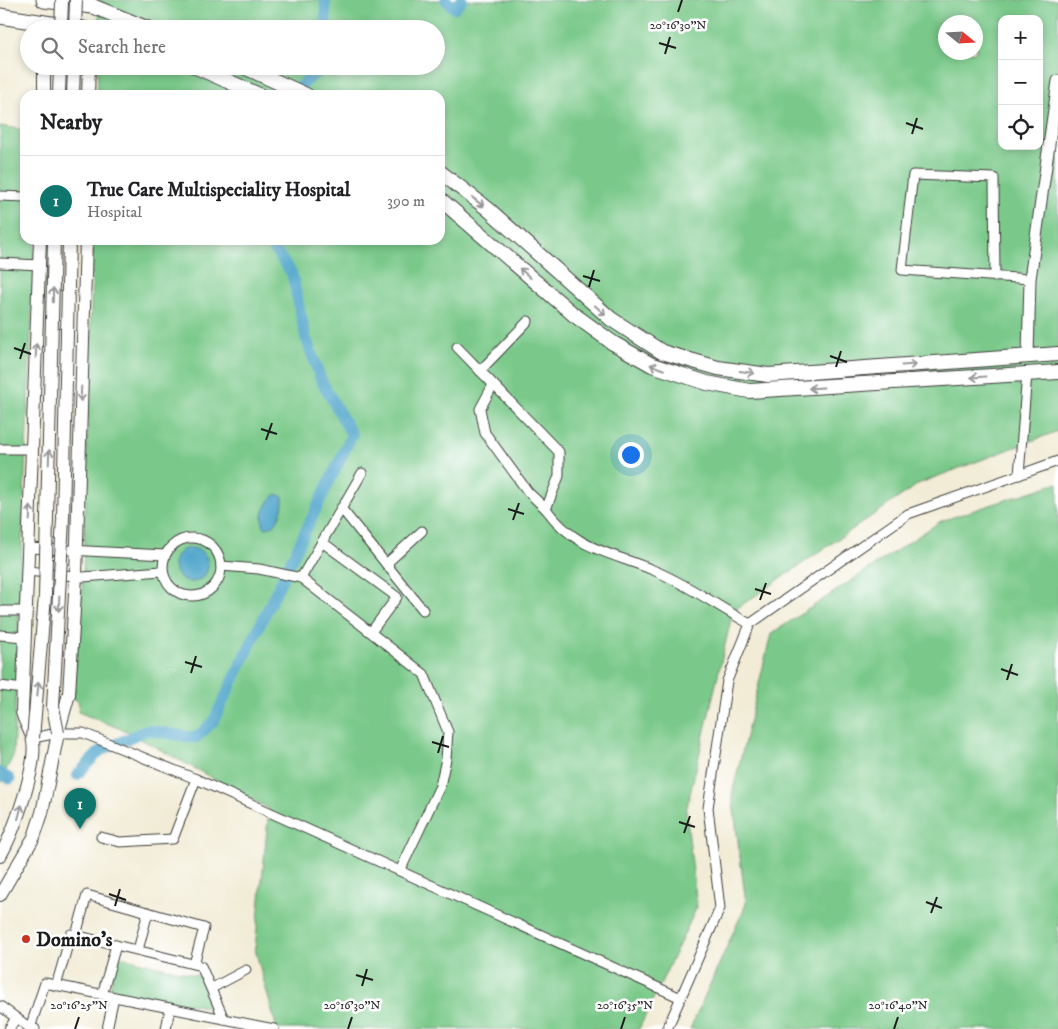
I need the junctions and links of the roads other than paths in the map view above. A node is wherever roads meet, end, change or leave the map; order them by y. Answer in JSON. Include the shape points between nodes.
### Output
{"nodes":[{"id":1,"x":45,"y":0,"type":"edge"},
{"id":2,"x":62,"y":0,"type":"edge"},
{"id":3,"x":76,"y":0,"type":"edge"},
{"id":4,"x":92,"y":3,"type":"edge"},
{"id":5,"x":0,"y":16,"type":"edge"},
{"id":6,"x":20,"y":20,"type":"edge"},
{"id":7,"x":45,"y":20,"type":"edge"},
{"id":8,"x":61,"y":20,"type":"edge"},
{"id":9,"x":75,"y":20,"type":"edge"},
{"id":10,"x":90,"y":20,"type":"edge"},
{"id":11,"x":129,"y":20,"type":"edge"},
{"id":12,"x":44,"y":75,"type":"edge"},
{"id":13,"x":59,"y":75,"type":"edge"},
{"id":14,"x":74,"y":75,"type":"edge"},
{"id":15,"x":89,"y":75,"type":"edge"},
{"id":16,"x":214,"y":75,"type":"edge"},
{"id":17,"x":263,"y":75,"type":"edge"},
{"id":18,"x":1058,"y":81,"type":"edge"},
{"id":19,"x":44,"y":90,"type":"edge"},
{"id":20,"x":58,"y":90,"type":"edge"},
{"id":21,"x":73,"y":90,"type":"edge"},
{"id":22,"x":88,"y":90,"type":"edge"},
{"id":23,"x":247,"y":90,"type":"edge"},
{"id":24,"x":295,"y":90,"type":"edge"},
{"id":25,"x":445,"y":176,"type":"edge"},
{"id":26,"x":0,"y":196,"type":"edge"},
{"id":27,"x":20,"y":197,"type":"edge"},
{"id":28,"x":445,"y":203,"type":"edge"},
{"id":29,"x":40,"y":245,"type":"edge"},
{"id":30,"x":54,"y":245,"type":"edge"},
{"id":31,"x":69,"y":245,"type":"edge"},
{"id":32,"x":86,"y":245,"type":"edge"},
{"id":33,"x":0,"y":263,"type":"edge"},
{"id":34,"x":40,"y":266,"type":"junction"},
{"id":35,"x":994,"y":277,"type":"junction"},
{"id":36,"x":1030,"y":279,"type":"junction"},
{"id":37,"x":528,"y":321,"type":"dead end"},
{"id":38,"x":457,"y":347,"type":"dead end"},
{"id":39,"x":1058,"y":354,"type":"edge"},
{"id":40,"x":1028,"y":356,"type":"junction"},
{"id":41,"x":480,"y":371,"type":"junction"},
{"id":42,"x":1058,"y":372,"type":"edge"},
{"id":43,"x":1027,"y":373,"type":"junction"},
{"id":44,"x":493,"y":385,"type":"junction"},
{"id":45,"x":0,"y":449,"type":"edge"},
{"id":46,"x":32,"y":450,"type":"junction"},
{"id":47,"x":1058,"y":461,"type":"edge"},
{"id":48,"x":362,"y":473,"type":"dead end"},
{"id":49,"x":1019,"y":475,"type":"junction"},
{"id":50,"x":341,"y":508,"type":"junction"},
{"id":51,"x":546,"y":509,"type":"junction"},
{"id":52,"x":422,"y":531,"type":"dead end"},
{"id":53,"x":322,"y":542,"type":"junction"},
{"id":54,"x":29,"y":548,"type":"junction"},
{"id":55,"x":76,"y":552,"type":"junction"},
{"id":56,"x":165,"y":555,"type":"junction"},
{"id":57,"x":386,"y":564,"type":"junction"},
{"id":58,"x":221,"y":566,"type":"junction"},
{"id":59,"x":28,"y":571,"type":"junction"},
{"id":60,"x":162,"y":571,"type":"junction"},
{"id":61,"x":76,"y":576,"type":"junction"},
{"id":62,"x":301,"y":578,"type":"junction"},
{"id":63,"x":405,"y":588,"type":"junction"},
{"id":64,"x":397,"y":597,"type":"junction"},
{"id":65,"x":423,"y":610,"type":"dead end"},
{"id":66,"x":0,"y":611,"type":"edge"},
{"id":67,"x":27,"y":611,"type":"junction"},
{"id":68,"x":750,"y":624,"type":"junction"},
{"id":69,"x":371,"y":632,"type":"junction"},
{"id":70,"x":0,"y":635,"type":"edge"},
{"id":71,"x":25,"y":637,"type":"junction"},
{"id":72,"x":0,"y":686,"type":"edge"},
{"id":73,"x":23,"y":689,"type":"junction"},
{"id":74,"x":58,"y":733,"type":"junction"},
{"id":75,"x":33,"y":738,"type":"junction"},
{"id":76,"x":196,"y":779,"type":"junction"},
{"id":77,"x":101,"y":837,"type":"dead end"},
{"id":78,"x":0,"y":856,"type":"edge"},
{"id":79,"x":400,"y":871,"type":"junction"},
{"id":80,"x":0,"y":895,"type":"edge"},
{"id":81,"x":148,"y":912,"type":"junction"},
{"id":82,"x":76,"y":935,"type":"junction"},
{"id":83,"x":116,"y":945,"type":"junction"},
{"id":84,"x":138,"y":950,"type":"junction"},
{"id":85,"x":194,"y":964,"type":"junction"},
{"id":86,"x":246,"y":970,"type":"dead end"},
{"id":87,"x":56,"y":986,"type":"junction"},
{"id":88,"x":212,"y":988,"type":"junction"},
{"id":89,"x":102,"y":995,"type":"junction"},
{"id":90,"x":114,"y":997,"type":"junction"},
{"id":91,"x":680,"y":998,"type":"junction"},
{"id":92,"x":0,"y":1006,"type":"edge"},
{"id":93,"x":170,"y":1008,"type":"junction"},
{"id":94,"x":16,"y":1018,"type":"junction"},
{"id":95,"x":226,"y":1023,"type":"edge"},
{"id":96,"x":33,"y":1028,"type":"edge"},
{"id":97,"x":9,"y":1029,"type":"edge"},
{"id":98,"x":107,"y":1029,"type":"edge"},
{"id":99,"x":166,"y":1029,"type":"edge"},
{"id":100,"x":274,"y":1029,"type":"edge"},
{"id":101,"x":667,"y":1029,"type":"edge"}],
"edges":[{"from":1,"to":4,"type":"highway"},
{"from":1,"to":7,"type":"highway"},
{"from":2,"to":8,"type":"main road","bridge":true},
{"from":3,"to":9,"type":"main road","bridge":true},
{"from":4,"to":10,"type":"highway"},
{"from":4,"to":11,"type":"main road"},
{"from":5,"to":6,"type":"highway"},
{"from":12,"to":19,"type":"main road"},
{"from":13,"to":20,"type":"main road"},
{"from":14,"to":21,"type":"main road"},
{"from":15,"to":22,"type":"main road"},
{"from":16,"to":23,"type":"main road"},
{"from":17,"to":24,"type":"main road"},
{"from":18,"to":36,"type":"street"},
{"from":25,"to":40,"type":"main road","one_way":true,"via":[[611,319],[662,352],[718,368],[768,375]]},
{"from":26,"to":27,"type":"street"},
{"from":43,"to":28,"type":"main road","one_way":true,"via":[[749,391],[707,383],[652,365],[613,343],[573,314]]},
{"from":29,"to":34,"type":"main road"},
{"from":75,"to":30,"type":"main road","one_way":true,"bridge":true,"via":[[44,596]]},
{"from":31,"to":74,"type":"main road","one_way":true,"bridge":true,"via":[[63,519],[52,707]]},
{"from":32,"to":55,"type":"main road","one_way":true},
{"from":33,"to":34,"type":"street"},
{"from":46,"to":34,"type":"main road","one_way":true},
{"from":35,"to":35,"type":"street","via":[[902,270],[913,175],[994,178]]},
{"from":35,"to":36,"type":"street"},
{"from":36,"to":40,"type":"street"},
{"from":37,"to":41,"type":"street"},
{"from":38,"to":41,"type":"street"},
{"from":39,"to":40,"type":"main road"},
{"from":41,"to":44,"type":"street"},
{"from":42,"to":43,"type":"main road"},
{"from":43,"to":49,"type":"street"},
{"from":44,"to":51,"type":"street","via":[[480,409],[486,432],[528,492]]},
{"from":44,"to":51,"type":"street","via":[[559,452],[559,476]]},
{"from":45,"to":46,"type":"street"},
{"from":54,"to":46,"type":"main road","one_way":true},
{"from":47,"to":49,"type":"street"},
{"from":48,"to":50,"type":"street"},
{"from":49,"to":68,"type":"street","via":[[908,514]]},
{"from":50,"to":53,"type":"street"},
{"from":50,"to":57,"type":"street"},
{"from":51,"to":68,"type":"street","via":[[559,527],[595,550],[654,571]]},
{"from":52,"to":57,"type":"street"},
{"from":53,"to":62,"type":"street"},
{"from":53,"to":64,"type":"street"},
{"from":54,"to":55,"type":"street"},
{"from":54,"to":59,"type":"main road"},
{"from":55,"to":56,"type":"street"},
{"from":55,"to":61,"type":"main road"},
{"from":56,"to":58,"type":"street","via":[[181,539],[200,538],[215,548]]},
{"from":56,"to":60,"type":"street"},
{"from":57,"to":63,"type":"street"},
{"from":58,"to":60,"type":"street","via":[[216,584],[209,591],[190,596],[172,588]]},
{"from":58,"to":62,"type":"street"},
{"from":59,"to":61,"type":"street"},
{"from":59,"to":67,"type":"main road"},
{"from":60,"to":61,"type":"street"},
{"from":61,"to":74,"type":"main road","via":[[72,676]]},
{"from":62,"to":69,"type":"street"},
{"from":63,"to":64,"type":"street"},
{"from":63,"to":65,"type":"street"},
{"from":64,"to":69,"type":"street"},
{"from":66,"to":67,"type":"street"},
{"from":67,"to":71,"type":"main road"},
{"from":68,"to":91,"type":"street","via":[[727,681],[708,808],[720,908]]},
{"from":69,"to":79,"type":"street","via":[[424,674],[448,732],[440,786]]},
{"from":70,"to":71,"type":"street"},
{"from":71,"to":73,"type":"main road"},
{"from":72,"to":73,"type":"street"},
{"from":73,"to":75,"type":"main road","via":[[24,718]]},
{"from":74,"to":75,"type":"street"},
{"from":74,"to":76,"type":"street","via":[[84,733]]},
{"from":74,"to":80,"type":"main road","via":[[34,837]]},
{"from":78,"to":75,"type":"main road","one_way":true,"via":[[20,812]]},
{"from":76,"to":77,"type":"street","via":[[173,839],[120,842]]},
{"from":76,"to":79,"type":"street"},
{"from":79,"to":91,"type":"street"},
{"from":81,"to":82,"type":"street","via":[[87,895]]},
{"from":81,"to":84,"type":"street"},
{"from":81,"to":85,"type":"street","via":[[204,928]]},
{"from":82,"to":83,"type":"street"},
{"from":82,"to":87,"type":"street","via":[[71,934]]},
{"from":83,"to":84,"type":"street"},
{"from":83,"to":89,"type":"street"},
{"from":84,"to":85,"type":"street"},
{"from":85,"to":88,"type":"street","via":[[201,966]]},
{"from":86,"to":88,"type":"street"},
{"from":87,"to":89,"type":"street"},
{"from":87,"to":96,"type":"street","via":[[45,983]]},
{"from":88,"to":95,"type":"street"},
{"from":89,"to":90,"type":"street"},
{"from":90,"to":93,"type":"street"},
{"from":90,"to":98,"type":"street"},
{"from":91,"to":101,"type":"street"},
{"from":92,"to":94,"type":"street"},
{"from":93,"to":95,"type":"street"},
{"from":93,"to":99,"type":"street"},
{"from":94,"to":96,"type":"street"},
{"from":94,"to":97,"type":"street"},
{"from":95,"to":100,"type":"street"}]}
